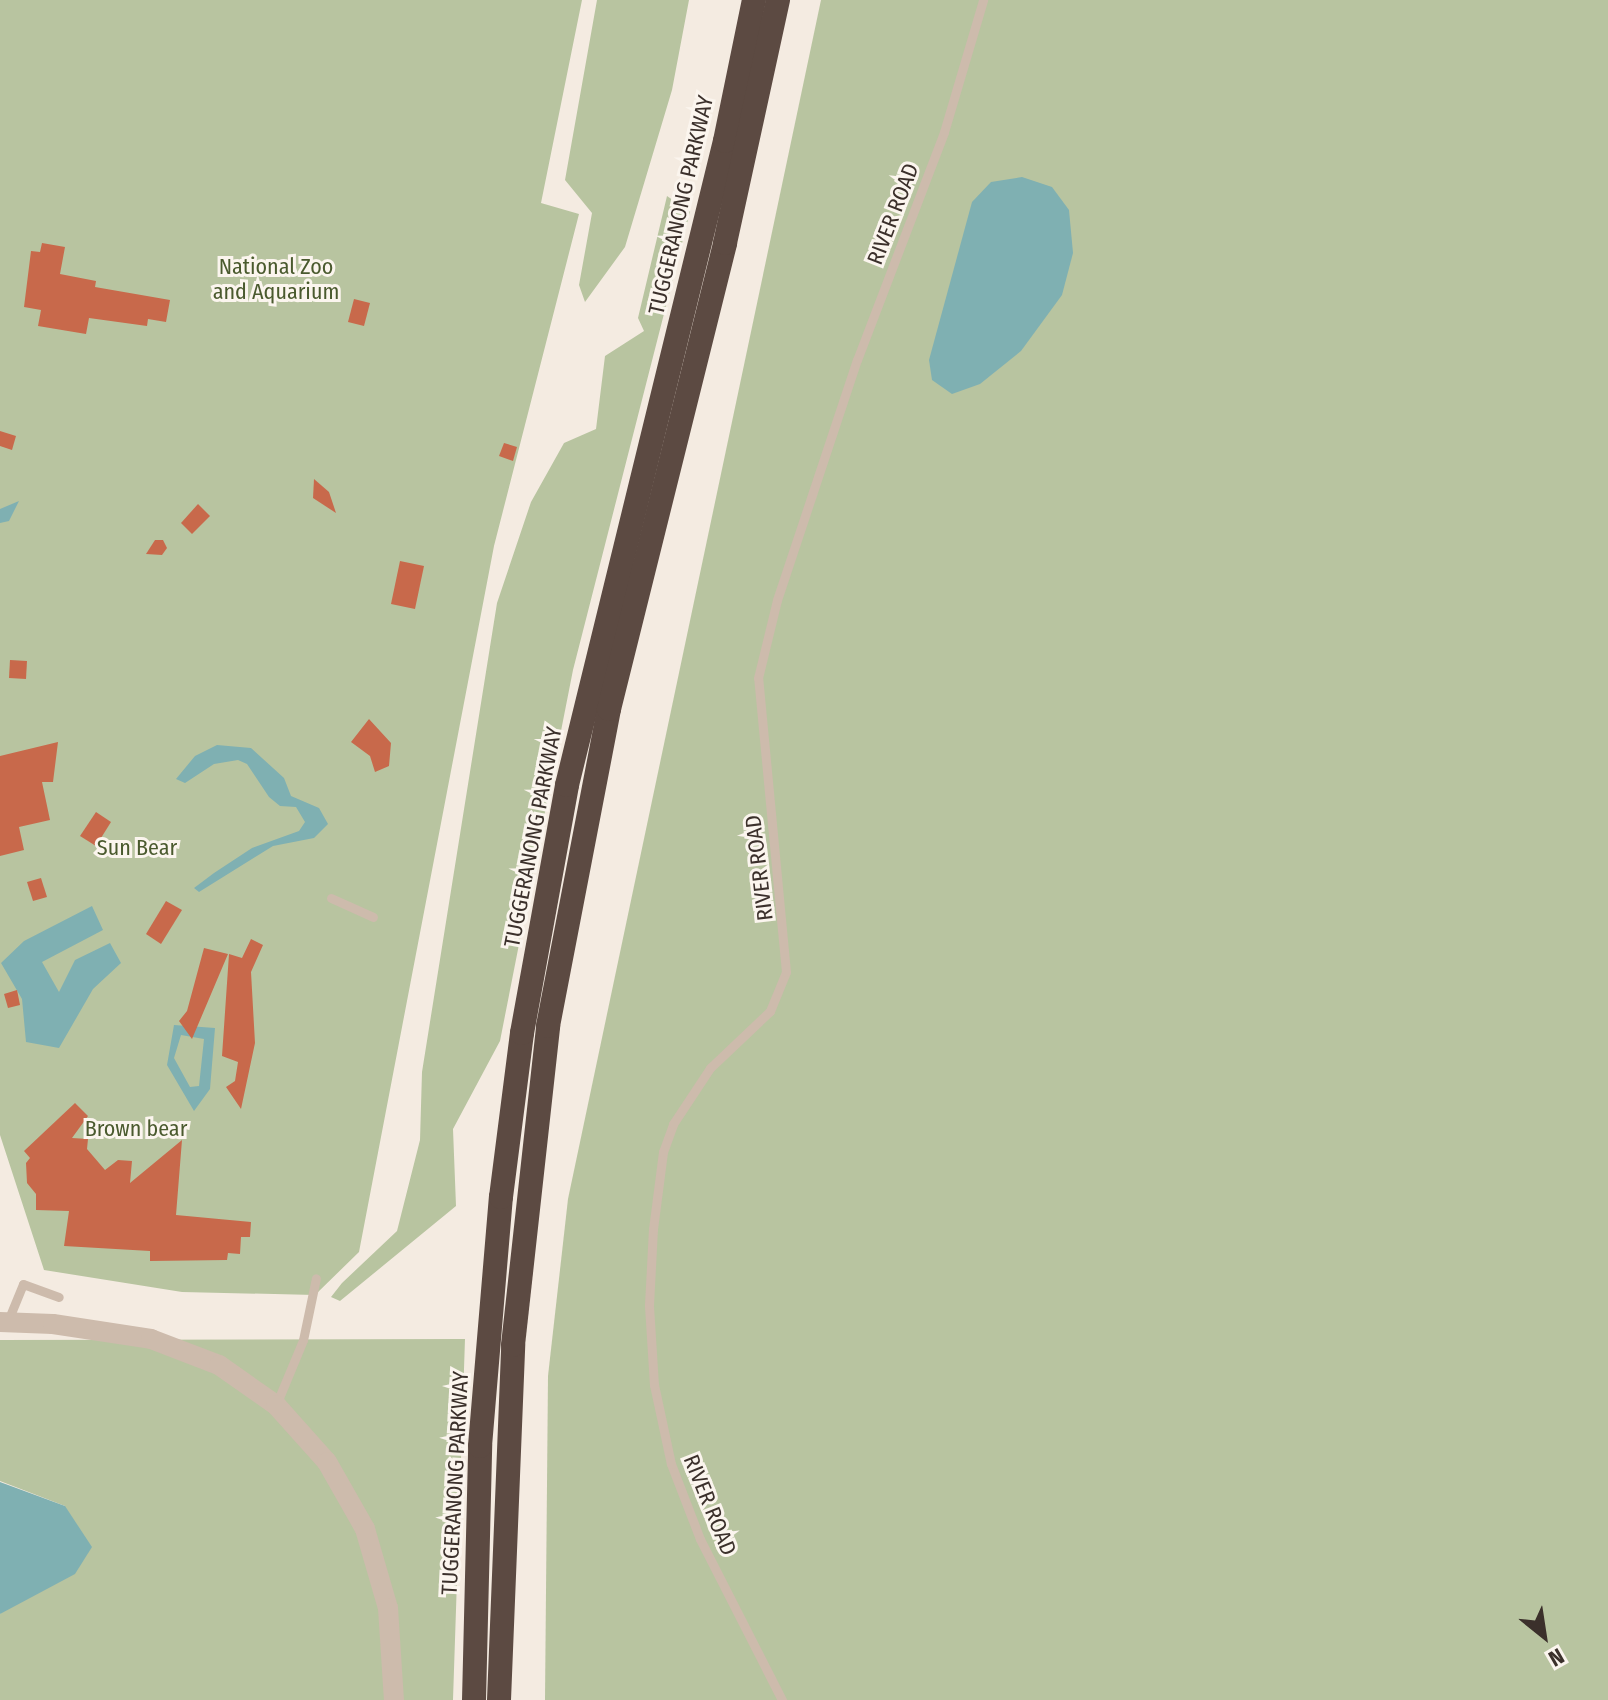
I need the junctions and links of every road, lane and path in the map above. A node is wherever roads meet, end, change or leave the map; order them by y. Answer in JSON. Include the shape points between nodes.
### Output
{"nodes":[{"id":1,"x":754,"y":0,"type":"edge"},
{"id":2,"x":778,"y":0,"type":"edge"},
{"id":3,"x":983,"y":0,"type":"edge"},
{"id":4,"x":331,"y":898,"type":"dead end"},
{"id":5,"x":373,"y":917,"type":"dead end"},
{"id":6,"x":316,"y":1278,"type":"dead end"},
{"id":7,"x":59,"y":1297,"type":"dead end"},
{"id":8,"x":3,"y":1322,"type":"edge"},
{"id":9,"x":276,"y":1405,"type":"junction"},
{"id":10,"x":394,"y":1700,"type":"edge"},
{"id":11,"x":474,"y":1700,"type":"edge"},
{"id":12,"x":499,"y":1700,"type":"edge"},
{"id":13,"x":782,"y":1700,"type":"edge"}],
"edges":[{"from":1,"to":11,"type":"highway","name":"TUGGERANONG PARKWAY","via":[[725,141],[567,785],[522,1033],[482,1417]]},
{"from":2,"to":12,"type":"highway","via":[[725,243],[609,709],[548,1026],[513,1345]]},
{"from":3,"to":13,"type":"lane","name":"RIVER ROAD","via":[[944,132],[857,360],[777,600],[758,678],[786,972],[770,1011],[710,1068],[673,1124],[663,1152],[653,1229],[649,1305],[654,1385],[671,1464],[700,1539]]},
{"from":4,"to":5,"type":"lane"},
{"from":6,"to":9,"type":"lane","via":[[303,1340]]},
{"from":7,"to":8,"type":"lane","via":[[23,1284]]},
{"from":8,"to":9,"type":"street","via":[[151,1339],[219,1365]]},
{"from":9,"to":10,"type":"street","via":[[327,1462],[365,1529],[388,1608]]}]}
